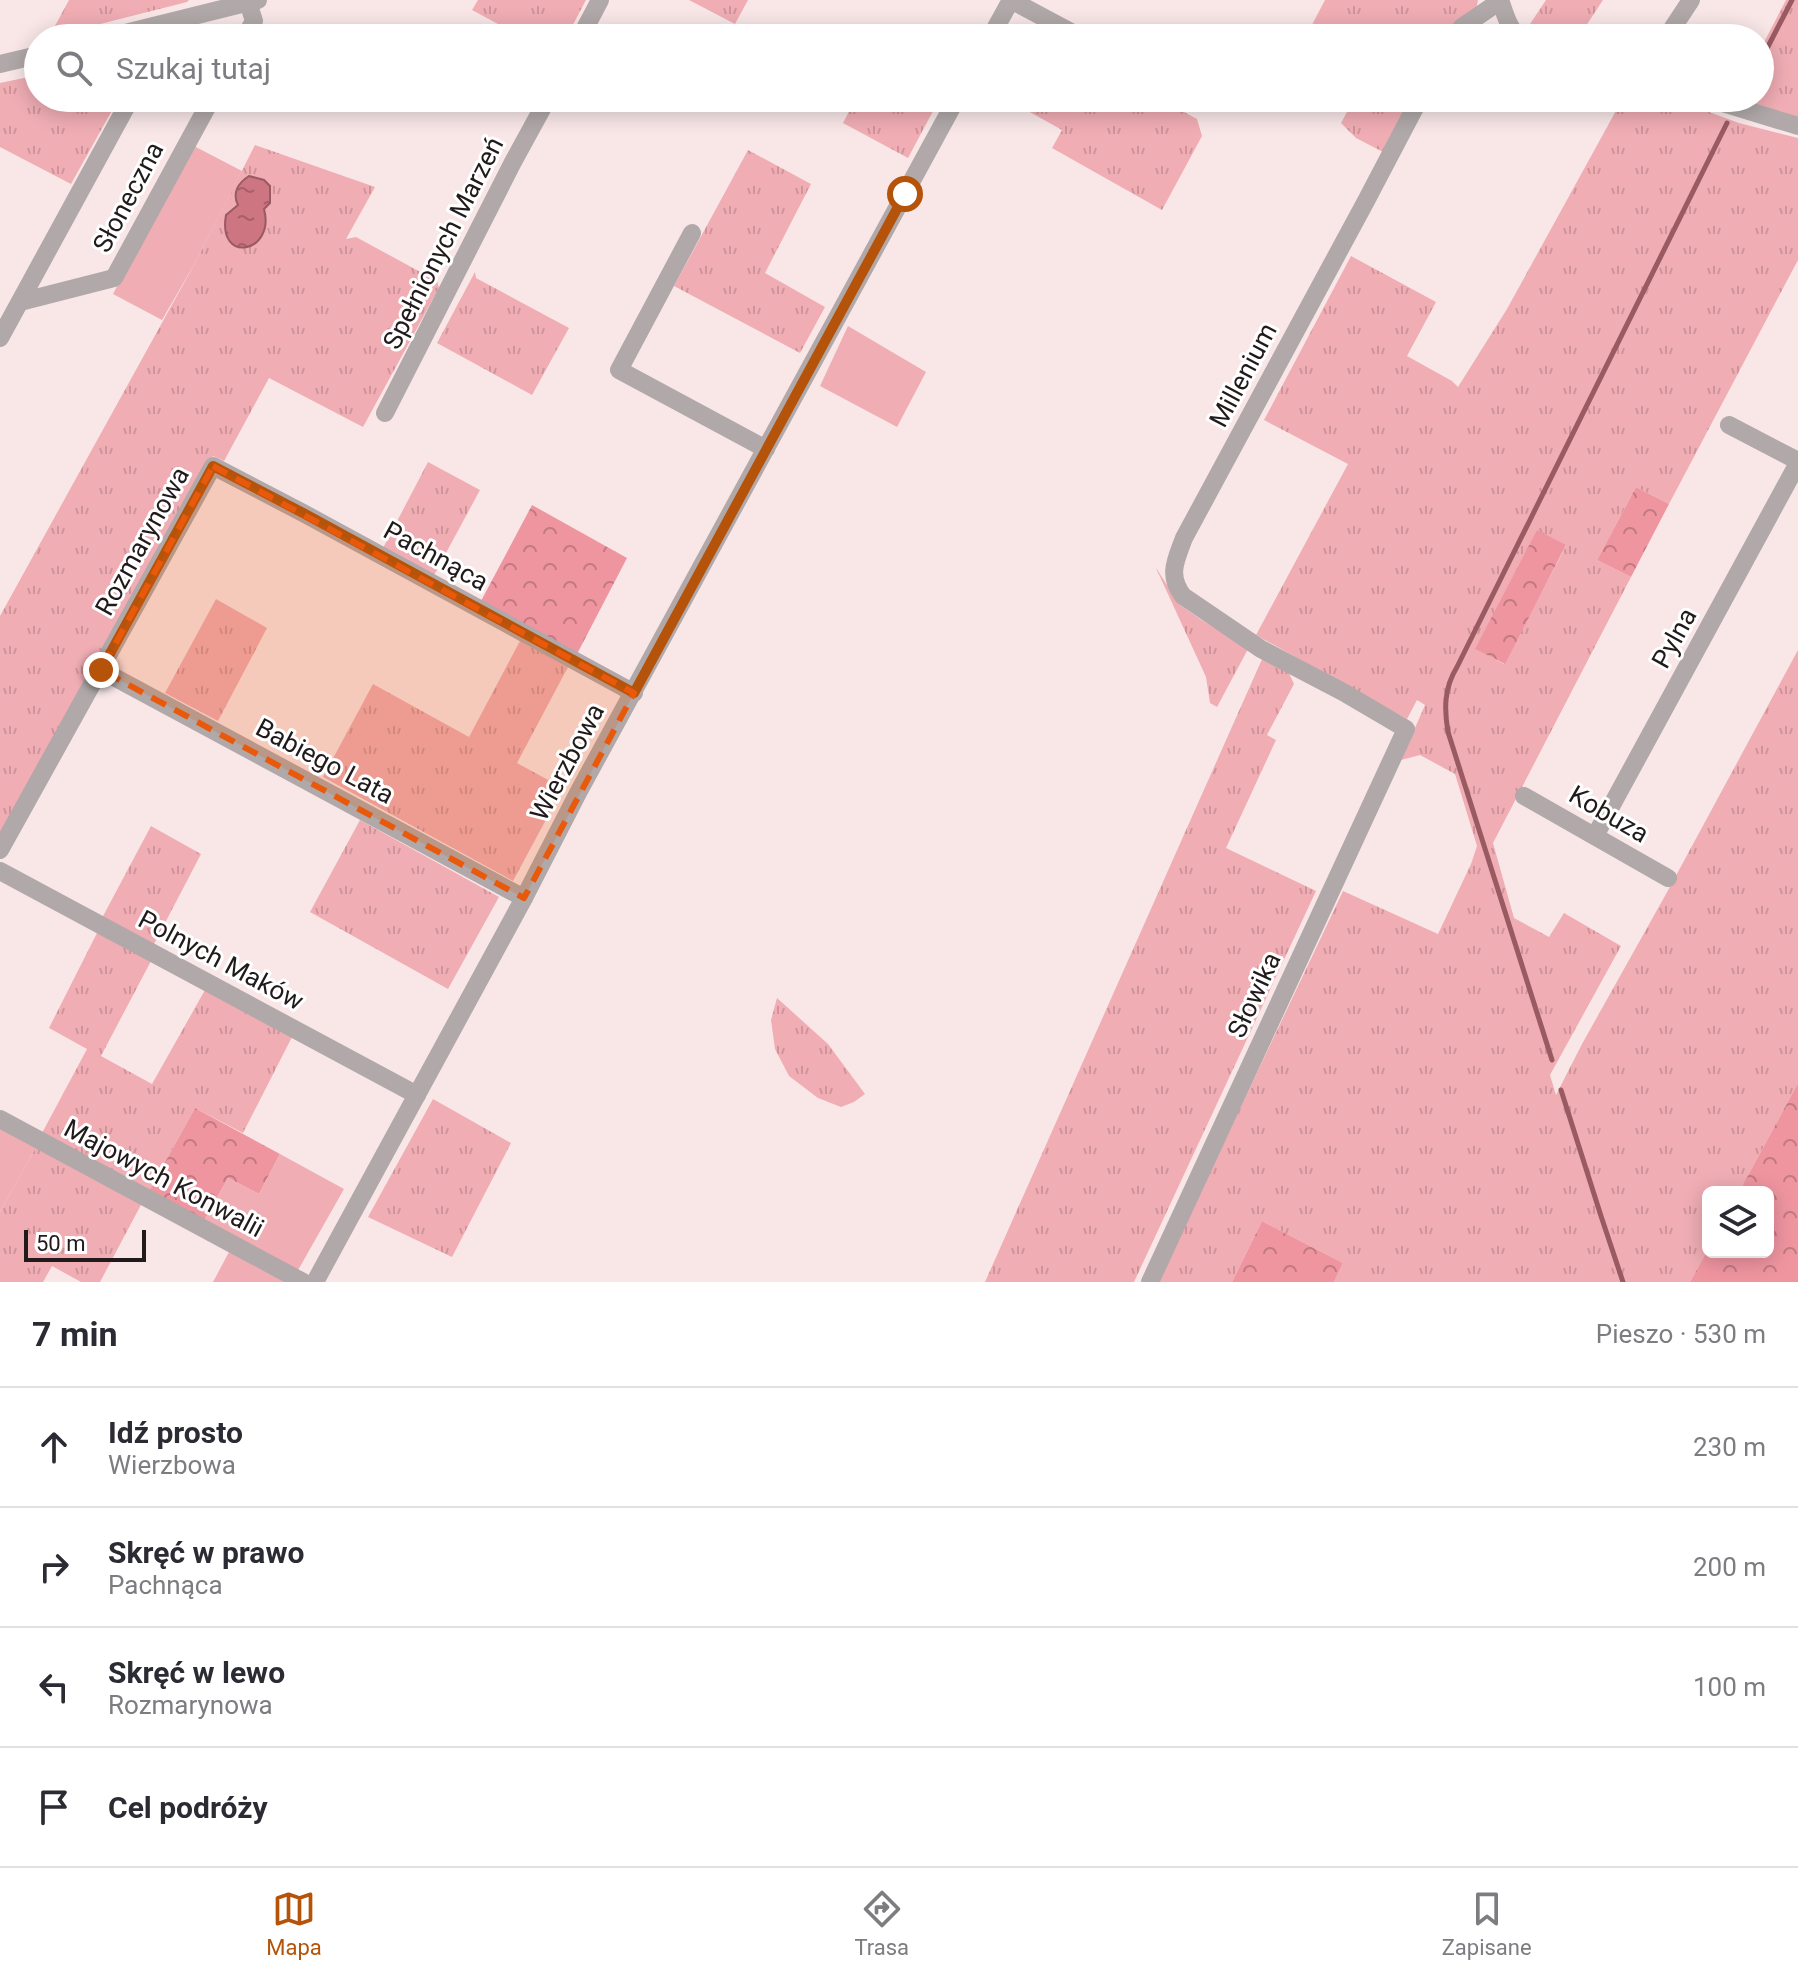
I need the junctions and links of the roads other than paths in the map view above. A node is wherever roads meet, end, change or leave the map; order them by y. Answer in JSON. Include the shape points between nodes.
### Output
{"nodes":[{"id":1,"x":600,"y":0,"type":"edge"},
{"id":2,"x":1011,"y":0,"type":"edge"},
{"id":3,"x":1500,"y":0,"type":"edge"},
{"id":4,"x":1691,"y":0,"type":"edge"},
{"id":5,"x":253,"y":1,"type":"edge"},
{"id":6,"x":178,"y":24,"type":"edge"},
{"id":7,"x":252,"y":24,"type":"edge"},
{"id":8,"x":587,"y":24,"type":"edge"},
{"id":9,"x":998,"y":24,"type":"edge"},
{"id":10,"x":1056,"y":24,"type":"edge"},
{"id":11,"x":1466,"y":24,"type":"edge"},
{"id":12,"x":1509,"y":24,"type":"edge"},
{"id":13,"x":1675,"y":24,"type":"edge"},
{"id":14,"x":24,"y":58,"type":"edge"},
{"id":15,"x":0,"y":64,"type":"edge"},
{"id":16,"x":123,"y":112,"type":"edge"},
{"id":17,"x":204,"y":112,"type":"edge"},
{"id":18,"x":540,"y":112,"type":"edge"},
{"id":19,"x":949,"y":112,"type":"edge"},
{"id":20,"x":1413,"y":112,"type":"edge"},
{"id":21,"x":1752,"y":112,"type":"edge"},
{"id":22,"x":1798,"y":126,"type":"edge"},
{"id":23,"x":692,"y":233,"type":"dead end"},
{"id":24,"x":20,"y":302,"type":"junction"},
{"id":25,"x":0,"y":338,"type":"edge"},
{"id":26,"x":385,"y":413,"type":"dead end"},
{"id":27,"x":1729,"y":425,"type":"dead end"},
{"id":28,"x":766,"y":449,"type":"junction"},
{"id":29,"x":1798,"y":462,"type":"edge"},
{"id":30,"x":213,"y":466,"type":"joint"},
{"id":31,"x":101,"y":670,"type":"junction"},
{"id":32,"x":634,"y":693,"type":"junction"},
{"id":33,"x":1406,"y":729,"type":"joint"},
{"id":34,"x":1524,"y":796,"type":"dead end"},
{"id":35,"x":1595,"y":836,"type":"junction"},
{"id":36,"x":0,"y":850,"type":"edge"},
{"id":37,"x":0,"y":871,"type":"edge"},
{"id":38,"x":1668,"y":878,"type":"dead end"},
{"id":39,"x":524,"y":898,"type":"junction"},
{"id":40,"x":417,"y":1095,"type":"junction"},
{"id":41,"x":0,"y":1119,"type":"edge"},
{"id":42,"x":303,"y":1282,"type":"edge"},
{"id":43,"x":315,"y":1282,"type":"edge"},
{"id":44,"x":1150,"y":1282,"type":"edge"}],
"edges":[{"from":1,"to":8,"type":"street"},
{"from":2,"to":9,"type":"street"},
{"from":2,"to":10,"type":"street"},
{"from":3,"to":11,"type":"street"},
{"from":3,"to":12,"type":"street"},
{"from":4,"to":13,"type":"street"},
{"from":5,"to":6,"type":"street"},
{"from":5,"to":7,"type":"street"},
{"from":14,"to":15,"type":"street"},
{"from":16,"to":24,"type":"street","name":"Słoneczna"},
{"from":17,"to":24,"type":"street","name":"Słoneczna","via":[[114,278]]},
{"from":18,"to":26,"type":"street","name":"Spełnionych Marzeń"},
{"from":19,"to":28,"type":"street","name":"Wierzbowa"},
{"from":20,"to":33,"type":"street","name":"Millenium","via":[[1184,538],[1173,579],[1183,596],[1261,649]]},
{"from":21,"to":22,"type":"street"},
{"from":23,"to":28,"type":"street","via":[[619,370]]},
{"from":24,"to":25,"type":"street","name":"Słoneczna"},
{"from":27,"to":29,"type":"street"},
{"from":28,"to":32,"type":"street","name":"Wierzbowa"},
{"from":29,"to":35,"type":"street","name":"Pylna"},
{"from":30,"to":31,"type":"street","name":"Rozmarynowa"},
{"from":30,"to":32,"type":"street","name":"Pachnąca"},
{"from":31,"to":36,"type":"street","name":"Rozmarynowa"},
{"from":31,"to":39,"type":"street","name":"Babiego Lata"},
{"from":32,"to":39,"type":"street","name":"Wierzbowa"},
{"from":33,"to":44,"type":"street","name":"Słowika"},
{"from":34,"to":35,"type":"street","name":"Kobuza"},
{"from":35,"to":38,"type":"street","name":"Kobuza"},
{"from":37,"to":40,"type":"street","name":"Polnych Maków"},
{"from":39,"to":40,"type":"street","name":"Wierzbowa"},
{"from":40,"to":43,"type":"street","name":"Wierzbowa"},
{"from":41,"to":42,"type":"street","name":"Majowych Konwalii"}]}
